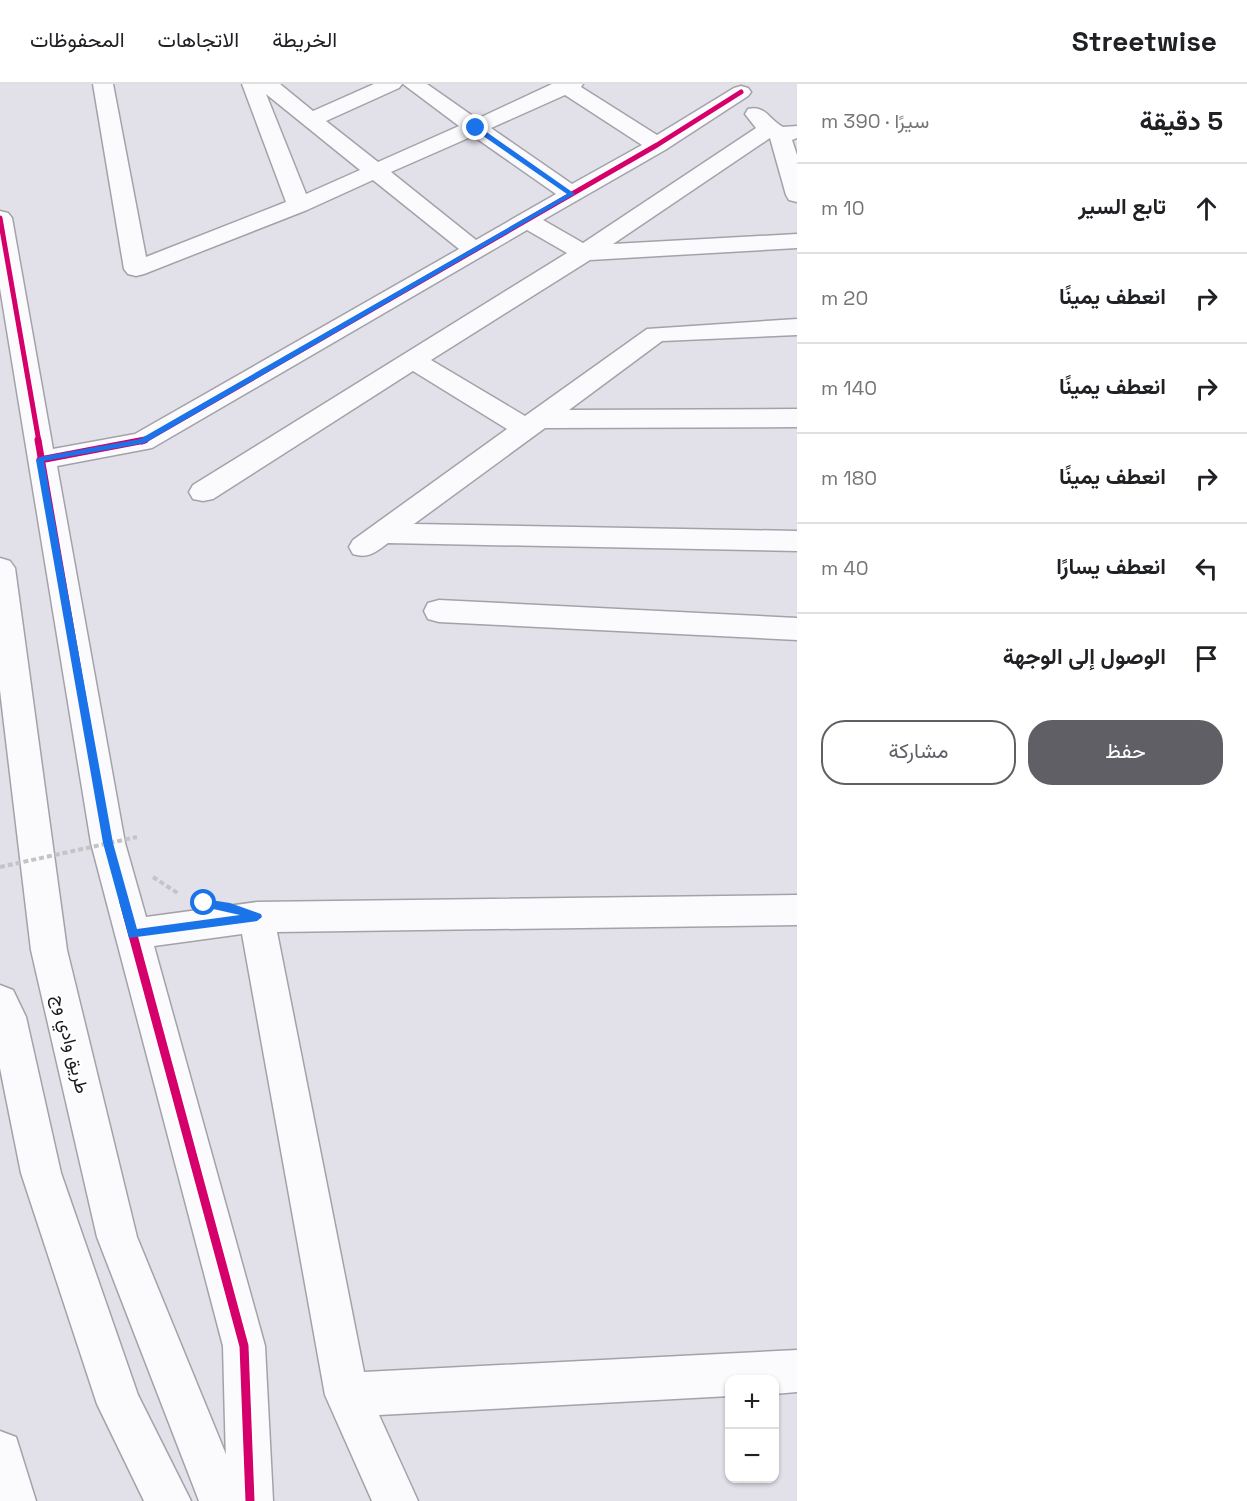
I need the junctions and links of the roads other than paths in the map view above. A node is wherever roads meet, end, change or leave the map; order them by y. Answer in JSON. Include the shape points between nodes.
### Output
{"nodes":[{"id":1,"x":103,"y":84,"type":"edge"},
{"id":2,"x":252,"y":84,"type":"edge"},
{"id":3,"x":267,"y":84,"type":"edge"},
{"id":4,"x":392,"y":84,"type":"edge"},
{"id":5,"x":413,"y":84,"type":"edge"},
{"id":6,"x":567,"y":85,"type":"edge"},
{"id":7,"x":738,"y":87,"type":"edge"},
{"id":8,"x":310,"y":120,"type":"junction"},
{"id":9,"x":476,"y":128,"type":"junction"},
{"id":10,"x":782,"y":132,"type":"edge"},
{"id":11,"x":657,"y":145,"type":"junction"},
{"id":12,"x":375,"y":172,"type":"junction"},
{"id":13,"x":571,"y":194,"type":"junction"},
{"id":14,"x":797,"y":195,"type":"edge"},
{"id":15,"x":299,"y":205,"type":"junction"},
{"id":16,"x":0,"y":218,"type":"edge"},
{"id":17,"x":526,"y":220,"type":"junction"},
{"id":18,"x":797,"y":241,"type":"edge"},
{"id":19,"x":474,"y":250,"type":"junction"},
{"id":20,"x":584,"y":253,"type":"junction"},
{"id":21,"x":797,"y":327,"type":"edge"},
{"id":22,"x":413,"y":360,"type":"junction"},
{"id":23,"x":797,"y":418,"type":"edge"},
{"id":24,"x":532,"y":424,"type":"junction"},
{"id":25,"x":40,"y":460,"type":"junction"},
{"id":26,"x":203,"y":492,"type":"dead end"},
{"id":27,"x":797,"y":541,"type":"edge"},
{"id":28,"x":0,"y":568,"type":"edge"},
{"id":29,"x":439,"y":611,"type":"dead end"},
{"id":30,"x":797,"y":629,"type":"edge"},
{"id":31,"x":797,"y":910,"type":"edge"},
{"id":32,"x":257,"y":917,"type":"junction"},
{"id":33,"x":133,"y":934,"type":"junction"},
{"id":34,"x":0,"y":1001,"type":"edge"},
{"id":35,"x":797,"y":1371,"type":"edge"},
{"id":36,"x":346,"y":1395,"type":"junction"},
{"id":37,"x":0,"y":1453,"type":"edge"},
{"id":38,"x":13,"y":1501,"type":"edge"},
{"id":39,"x":168,"y":1501,"type":"edge"},
{"id":40,"x":222,"y":1501,"type":"edge"},
{"id":41,"x":250,"y":1501,"type":"edge"},
{"id":42,"x":395,"y":1501,"type":"edge"}],
"edges":[{"from":1,"to":15,"type":"street","via":[[136,269]]},
{"from":2,"to":15,"type":"street"},
{"from":3,"to":8,"type":"street"},
{"from":4,"to":8,"type":"street"},
{"from":5,"to":9,"type":"street"},
{"from":6,"to":9,"type":"street"},
{"from":6,"to":11,"type":"street"},
{"from":7,"to":10,"type":"street","via":[[761,122]]},
{"from":7,"to":11,"type":"street"},
{"from":8,"to":12,"type":"street"},
{"from":9,"to":12,"type":"street"},
{"from":9,"to":13,"type":"street"},
{"from":10,"to":14,"type":"street"},
{"from":10,"to":20,"type":"street"},
{"from":11,"to":13,"type":"street"},
{"from":12,"to":15,"type":"street"},
{"from":12,"to":19,"type":"street"},
{"from":13,"to":17,"type":"street"},
{"from":16,"to":25,"type":"street"},
{"from":17,"to":19,"type":"street"},
{"from":17,"to":20,"type":"street"},
{"from":18,"to":20,"type":"street"},
{"from":19,"to":25,"type":"street","via":[[142,442]]},
{"from":20,"to":22,"type":"street"},
{"from":21,"to":24,"type":"street","via":[[656,334]]},
{"from":22,"to":24,"type":"street"},
{"from":22,"to":26,"type":"street"},
{"from":23,"to":24,"type":"street"},
{"from":24,"to":27,"type":"street","via":[[373,540]]},
{"from":25,"to":33,"type":"street","via":[[108,843]]},
{"from":28,"to":40,"type":"street","name":"طريق وادي وج","via":[[49,950],[117,1237]]},
{"from":29,"to":30,"type":"street"},
{"from":31,"to":32,"type":"street"},
{"from":32,"to":33,"type":"street"},
{"from":32,"to":36,"type":"street"},
{"from":33,"to":41,"type":"street","via":[[244,1346]]},
{"from":34,"to":39,"type":"street","via":[[8,1017],[41,1173],[52,1206],[119,1404]]},
{"from":35,"to":36,"type":"street"},
{"from":36,"to":42,"type":"street"},
{"from":37,"to":38,"type":"street"}]}
